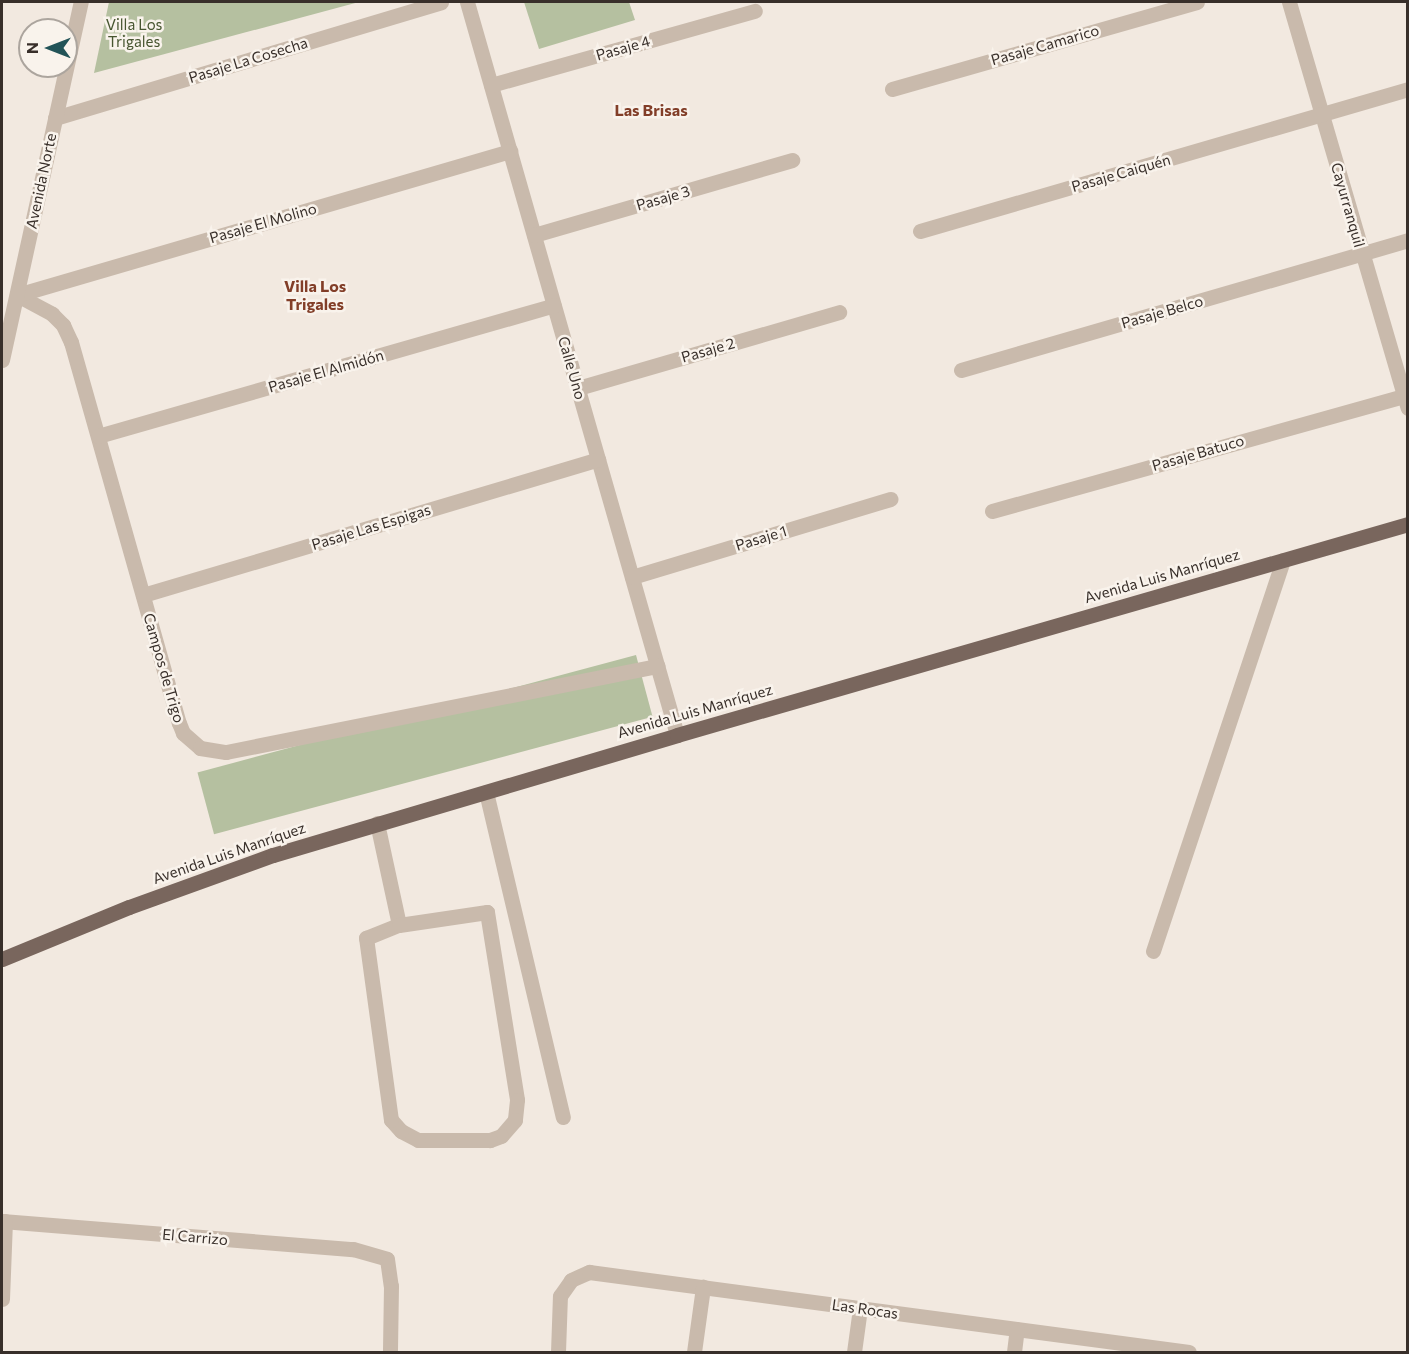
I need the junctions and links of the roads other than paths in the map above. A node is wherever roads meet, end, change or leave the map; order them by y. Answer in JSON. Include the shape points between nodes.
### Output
{"nodes":[{"id":1,"x":81,"y":2,"type":"edge"},
{"id":2,"x":441,"y":2,"type":"edge"},
{"id":3,"x":467,"y":2,"type":"edge"},
{"id":4,"x":1197,"y":2,"type":"edge"},
{"id":5,"x":1289,"y":2,"type":"edge"},
{"id":6,"x":755,"y":11,"type":"dead end"},
{"id":7,"x":491,"y":85,"type":"junction"},
{"id":8,"x":892,"y":89,"type":"dead end"},
{"id":9,"x":1407,"y":89,"type":"edge"},
{"id":10,"x":1322,"y":114,"type":"junction"},
{"id":11,"x":55,"y":118,"type":"junction"},
{"id":12,"x":510,"y":151,"type":"junction"},
{"id":13,"x":792,"y":160,"type":"dead end"},
{"id":14,"x":920,"y":231,"type":"dead end"},
{"id":15,"x":534,"y":235,"type":"junction"},
{"id":16,"x":1407,"y":240,"type":"edge"},
{"id":17,"x":1362,"y":254,"type":"junction"},
{"id":18,"x":16,"y":295,"type":"junction"},
{"id":19,"x":554,"y":305,"type":"junction"},
{"id":20,"x":839,"y":312,"type":"dead end"},
{"id":21,"x":2,"y":360,"type":"edge"},
{"id":22,"x":961,"y":370,"type":"dead end"},
{"id":23,"x":578,"y":388,"type":"junction"},
{"id":24,"x":1406,"y":400,"type":"edge"},
{"id":25,"x":98,"y":436,"type":"junction"},
{"id":26,"x":598,"y":459,"type":"junction"},
{"id":27,"x":891,"y":499,"type":"dead end"},
{"id":28,"x":992,"y":511,"type":"dead end"},
{"id":29,"x":1407,"y":524,"type":"edge"},
{"id":30,"x":1283,"y":560,"type":"junction"},
{"id":31,"x":632,"y":577,"type":"junction"},
{"id":32,"x":143,"y":595,"type":"junction"},
{"id":33,"x":658,"y":666,"type":"junction"},
{"id":34,"x":678,"y":735,"type":"junction"},
{"id":35,"x":486,"y":792,"type":"junction"},
{"id":36,"x":377,"y":823,"type":"junction"},
{"id":37,"x":399,"y":925,"type":"junction"},
{"id":38,"x":1153,"y":951,"type":"dead end"},
{"id":39,"x":2,"y":959,"type":"edge"},
{"id":40,"x":563,"y":1117,"type":"dead end"},
{"id":41,"x":3,"y":1221,"type":"edge"},
{"id":42,"x":703,"y":1287,"type":"junction"},
{"id":43,"x":2,"y":1299,"type":"edge"},
{"id":44,"x":860,"y":1308,"type":"junction"},
{"id":45,"x":1017,"y":1329,"type":"junction"},
{"id":46,"x":1180,"y":1352,"type":"edge"},
{"id":47,"x":390,"y":1353,"type":"edge"},
{"id":48,"x":558,"y":1353,"type":"edge"},
{"id":49,"x":694,"y":1353,"type":"edge"},
{"id":50,"x":854,"y":1353,"type":"edge"},
{"id":51,"x":1014,"y":1353,"type":"edge"}],
"edges":[{"from":1,"to":11,"type":"street","name":"Avenida Norte"},
{"from":2,"to":11,"type":"street","name":"Pasaje La Cosecha"},
{"from":3,"to":7,"type":"street","name":"Calle Uno"},
{"from":4,"to":8,"type":"street","name":"Pasaje Camarico"},
{"from":5,"to":10,"type":"street","name":"Cayurranquil"},
{"from":6,"to":7,"type":"street","name":"Pasaje 4"},
{"from":7,"to":12,"type":"street","name":"Calle Uno"},
{"from":9,"to":10,"type":"street","name":"Pasaje Caiquén"},
{"from":10,"to":14,"type":"street","name":"Pasaje Caiquén"},
{"from":10,"to":17,"type":"street","name":"Cayurranquil"},
{"from":11,"to":18,"type":"street","name":"Avenida Norte"},
{"from":12,"to":15,"type":"street","name":"Calle Uno"},
{"from":12,"to":18,"type":"street","name":"Pasaje El Molino"},
{"from":13,"to":15,"type":"street","name":"Pasaje 3"},
{"from":15,"to":19,"type":"street","name":"Calle Uno"},
{"from":16,"to":17,"type":"street","name":"Pasaje Belco"},
{"from":17,"to":22,"type":"street","name":"Pasaje Belco"},
{"from":17,"to":24,"type":"street","name":"Cayurranquil"},
{"from":18,"to":21,"type":"street","name":"Avenida Norte"},
{"from":18,"to":25,"type":"street","name":"Campos de Trigo","via":[[37,304],[63,325]]},
{"from":19,"to":23,"type":"street","name":"Calle Uno"},
{"from":19,"to":25,"type":"street","name":"Pasaje El Almidón"},
{"from":20,"to":23,"type":"street","name":"Pasaje 2"},
{"from":23,"to":26,"type":"street","name":"Calle Uno"},
{"from":24,"to":28,"type":"street","name":"Pasaje Batuco"},
{"from":25,"to":32,"type":"street","name":"Campos de Trigo"},
{"from":26,"to":31,"type":"street","name":"Calle Uno"},
{"from":26,"to":32,"type":"street","name":"Pasaje Las Espigas"},
{"from":27,"to":31,"type":"street","name":"Pasaje 1"},
{"from":29,"to":30,"type":"main road","name":"Avenida Luis Manríquez"},
{"from":30,"to":34,"type":"main road","name":"Avenida Luis Manríquez"},
{"from":30,"to":38,"type":"street"},
{"from":31,"to":33,"type":"street","name":"Calle Uno"},
{"from":32,"to":33,"type":"street","name":"Campos de Trigo","via":[[178,723],[191,742],[213,752]]},
{"from":33,"to":34,"type":"street","name":"Calle Uno"},
{"from":34,"to":35,"type":"main road","name":"Avenida Luis Manríquez"},
{"from":35,"to":36,"type":"main road","name":"Avenida Luis Manríquez"},
{"from":35,"to":40,"type":"street"},
{"from":36,"to":37,"type":"street"},
{"from":36,"to":39,"type":"main road","name":"Avenida Luis Manríquez","via":[[200,880]]},
{"from":37,"to":37,"type":"street","via":[[487,912],[517,1100],[514,1120],[501,1136],[479,1142],[418,1140],[391,1120],[366,938]]},
{"from":41,"to":43,"type":"street"},
{"from":41,"to":47,"type":"street","name":"El Carrizo","via":[[353,1250],[387,1259],[392,1286]]},
{"from":42,"to":44,"type":"street","name":"Las Rocas"},
{"from":42,"to":48,"type":"street","name":"Las Rocas","via":[[589,1272],[579,1274],[566,1286],[559,1306]]},
{"from":42,"to":49,"type":"street"},
{"from":44,"to":45,"type":"street","name":"Las Rocas"},
{"from":44,"to":50,"type":"street"},
{"from":45,"to":46,"type":"street","name":"Las Rocas"},
{"from":45,"to":51,"type":"street"}]}
